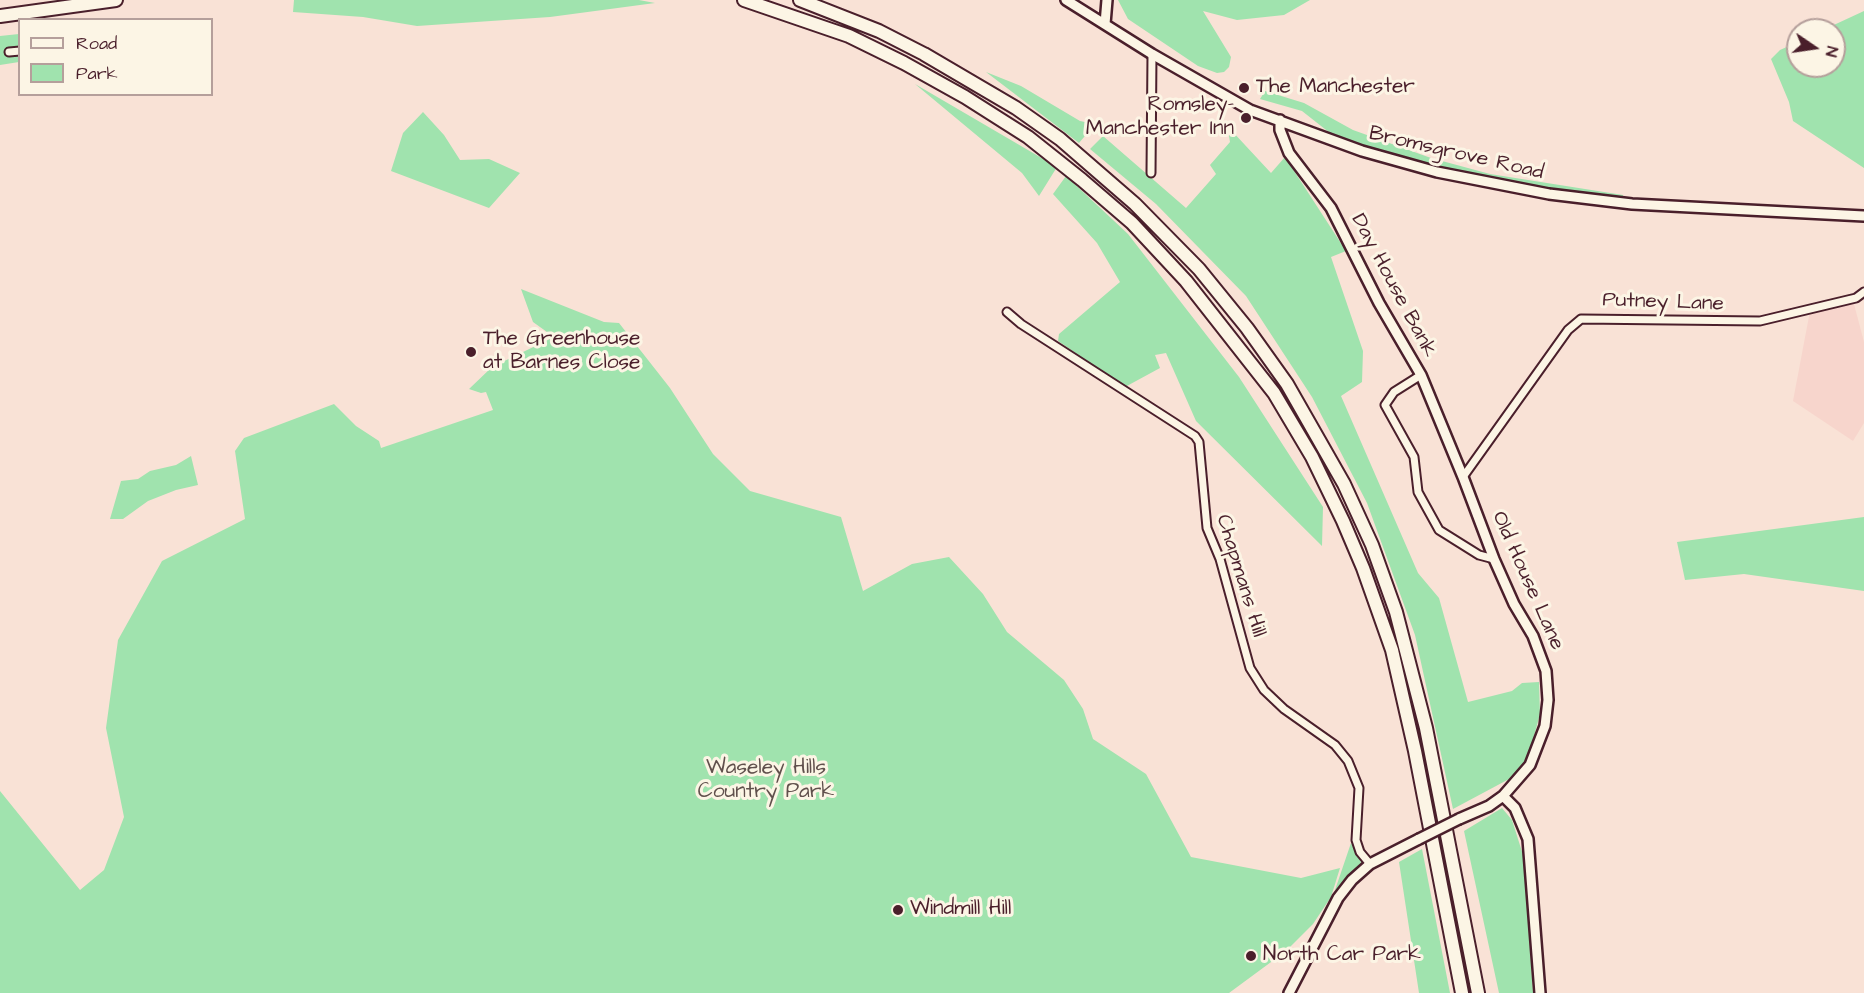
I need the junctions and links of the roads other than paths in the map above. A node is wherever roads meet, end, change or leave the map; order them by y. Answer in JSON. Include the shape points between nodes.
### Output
{"nodes":[{"id":1,"x":116,"y":0,"type":"edge"},
{"id":2,"x":744,"y":0,"type":"edge"},
{"id":3,"x":800,"y":0,"type":"edge"},
{"id":4,"x":1066,"y":0,"type":"edge"},
{"id":5,"x":1107,"y":0,"type":"edge"},
{"id":6,"x":0,"y":16,"type":"edge"},
{"id":7,"x":1105,"y":24,"type":"junction"},
{"id":8,"x":18,"y":51,"type":"edge"},
{"id":9,"x":9,"y":52,"type":"dead end"},
{"id":10,"x":1152,"y":54,"type":"junction"},
{"id":11,"x":1280,"y":120,"type":"junction"},
{"id":12,"x":1151,"y":173,"type":"dead end"},
{"id":13,"x":1864,"y":216,"type":"edge"},
{"id":14,"x":1864,"y":292,"type":"edge"},
{"id":15,"x":1007,"y":312,"type":"dead end"},
{"id":16,"x":1421,"y":375,"type":"junction"},
{"id":17,"x":1464,"y":477,"type":"junction"},
{"id":18,"x":1494,"y":559,"type":"junction"},
{"id":19,"x":1503,"y":796,"type":"junction"},
{"id":20,"x":1370,"y":864,"type":"junction"},
{"id":21,"x":1289,"y":993,"type":"edge"},
{"id":22,"x":1462,"y":993,"type":"edge"},
{"id":23,"x":1478,"y":993,"type":"edge"},
{"id":24,"x":1540,"y":993,"type":"edge"}],
"edges":[{"from":1,"to":6,"type":"highway"},
{"from":2,"to":22,"type":"highway","via":[[849,36],[965,97],[1028,137],[1132,223],[1193,289],[1274,393],[1343,520],[1392,650]]},
{"from":3,"to":23,"type":"highway","via":[[879,31],[924,54],[1060,139],[1135,204],[1198,269],[1287,384],[1344,484],[1396,612],[1426,728]]},
{"from":4,"to":7,"type":"street","name":"Bromsgrove Road"},
{"from":5,"to":7,"type":"street"},
{"from":7,"to":10,"type":"street","name":"Bromsgrove Road"},
{"from":8,"to":9,"type":"street"},
{"from":10,"to":11,"type":"street","name":"Bromsgrove Road","via":[[1250,110]]},
{"from":10,"to":12,"type":"street"},
{"from":11,"to":13,"type":"street","name":"Bromsgrove Road","via":[[1362,151],[1437,172],[1549,194],[1660,206]]},
{"from":11,"to":16,"type":"street","name":"Day House Bank","via":[[1289,153],[1331,208]]},
{"from":14,"to":17,"type":"street","name":"Putney Lane","via":[[1856,298],[1760,321],[1581,319],[1568,330]]},
{"from":15,"to":20,"type":"street","name":"Chapmans Hill","via":[[1195,436],[1207,528],[1220,559],[1250,668],[1264,690],[1284,709],[1335,745],[1348,761],[1359,788],[1356,840]]},
{"from":16,"to":17,"type":"street","name":"Day House Bank"},
{"from":16,"to":18,"type":"street","via":[[1394,392],[1385,405],[1414,457],[1418,492],[1439,530],[1479,555]]},
{"from":17,"to":18,"type":"street","name":"Old House Lane"},
{"from":18,"to":19,"type":"street","name":"Old House Lane","via":[[1533,636],[1546,671],[1548,700],[1540,745],[1530,765]]},
{"from":19,"to":20,"type":"street","name":"Old House Lane","bridge":true},
{"from":19,"to":24,"type":"street","via":[[1515,808],[1528,839]]},
{"from":20,"to":21,"type":"street","name":"Old House Lane","via":[[1338,898]]}]}
